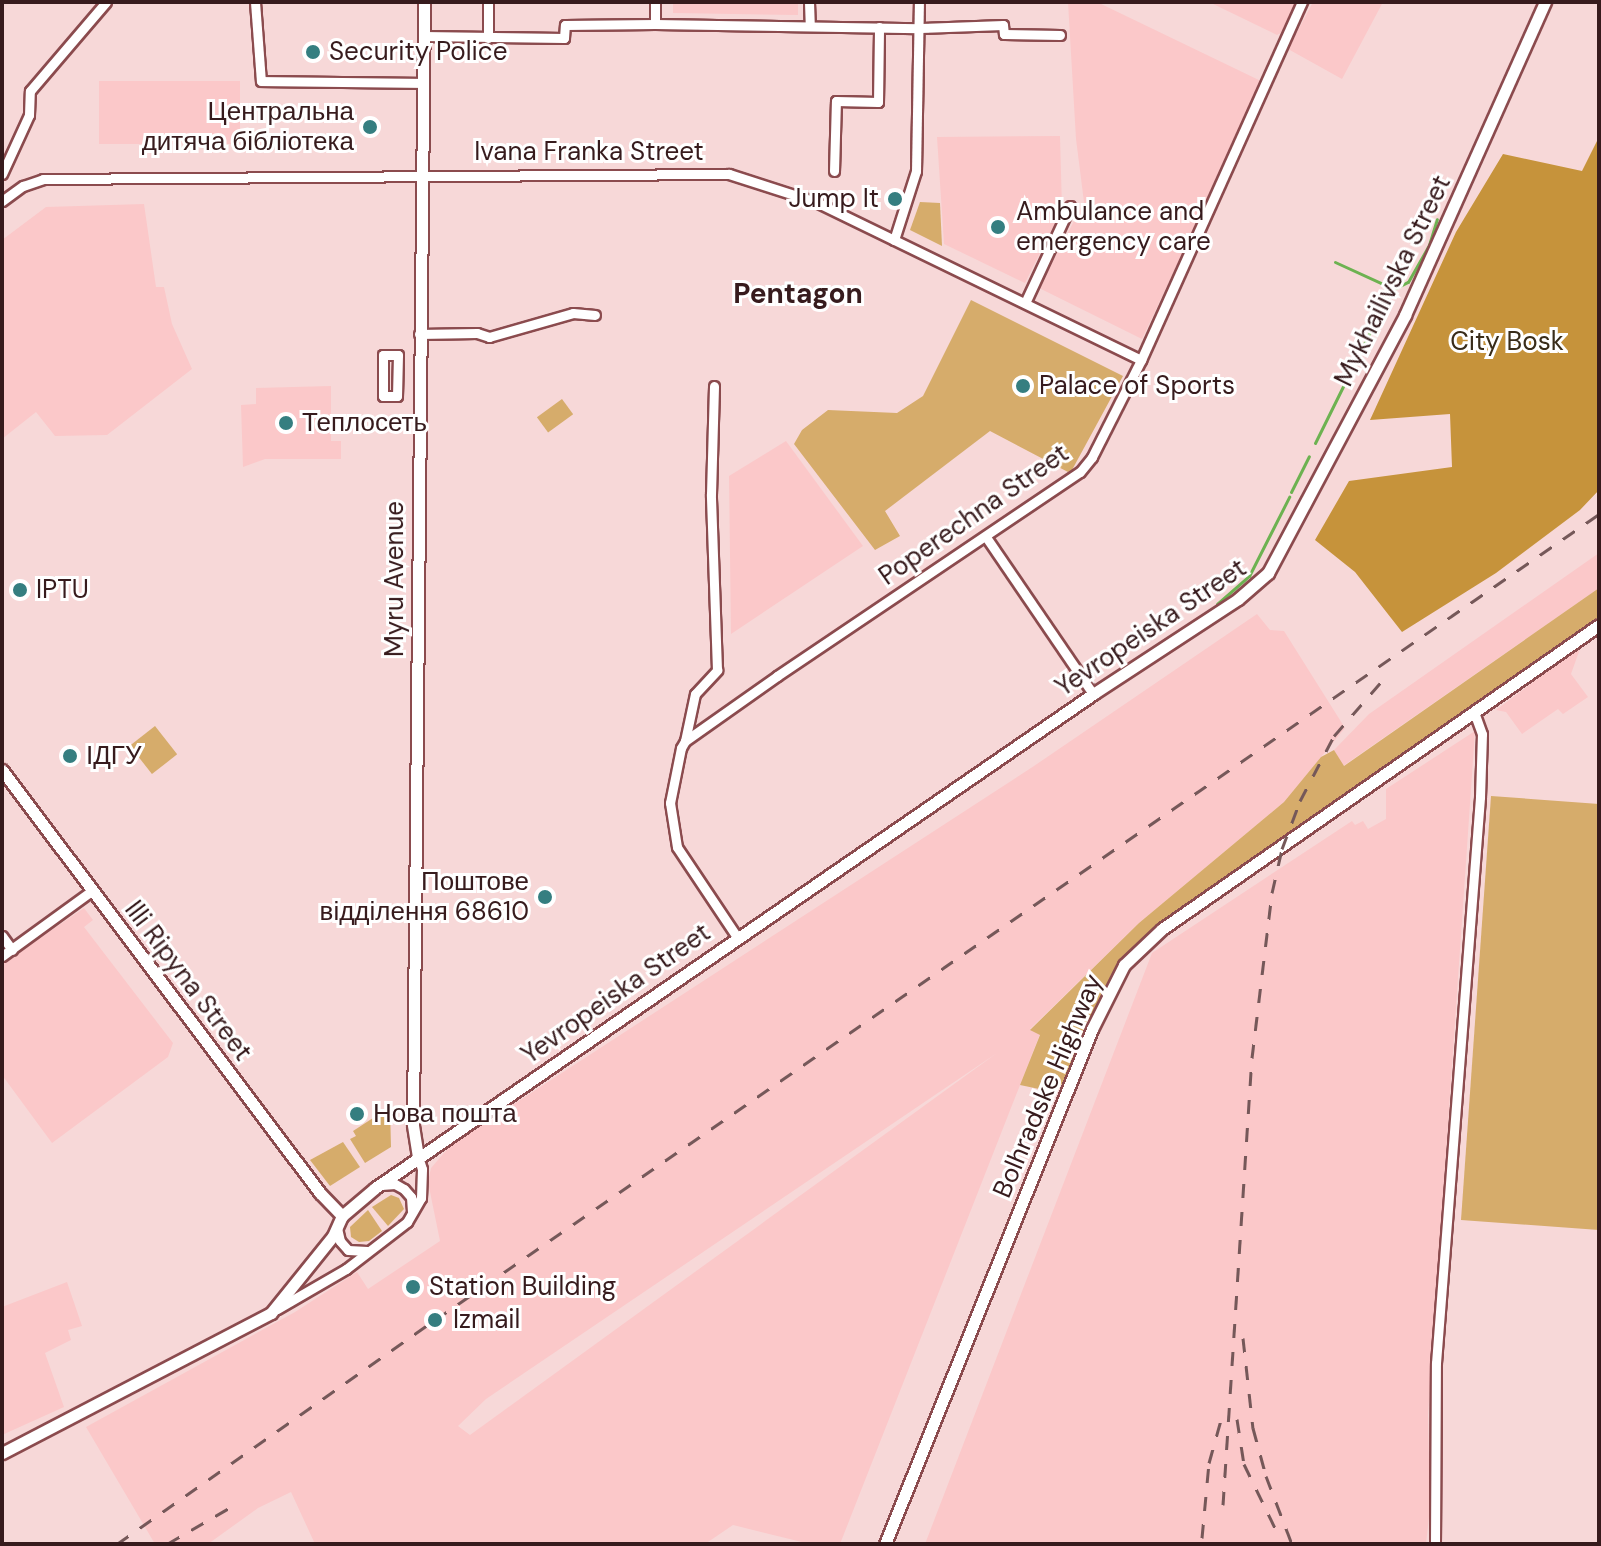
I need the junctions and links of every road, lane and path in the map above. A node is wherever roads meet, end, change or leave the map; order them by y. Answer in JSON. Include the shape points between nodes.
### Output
{"nodes":[{"id":1,"x":106,"y":2,"type":"edge"},
{"id":2,"x":255,"y":2,"type":"edge"},
{"id":3,"x":424,"y":2,"type":"edge"},
{"id":4,"x":488,"y":2,"type":"edge"},
{"id":5,"x":655,"y":2,"type":"edge"},
{"id":6,"x":809,"y":2,"type":"edge"},
{"id":7,"x":919,"y":2,"type":"edge"},
{"id":8,"x":1302,"y":2,"type":"edge"},
{"id":9,"x":1545,"y":2,"type":"edge"},
{"id":10,"x":655,"y":24,"type":"junction"},
{"id":11,"x":810,"y":26,"type":"junction"},
{"id":12,"x":879,"y":27,"type":"junction"},
{"id":13,"x":919,"y":28,"type":"junction"},
{"id":14,"x":1060,"y":35,"type":"dead end"},
{"id":15,"x":423,"y":36,"type":"junction"},
{"id":16,"x":488,"y":38,"type":"junction"},
{"id":17,"x":423,"y":83,"type":"junction"},
{"id":18,"x":834,"y":171,"type":"dead end"},
{"id":19,"x":2,"y":174,"type":"edge"},
{"id":20,"x":422,"y":175,"type":"junction"},
{"id":21,"x":2,"y":201,"type":"edge"},
{"id":22,"x":1070,"y":206,"type":"dead end"},
{"id":23,"x":894,"y":240,"type":"junction"},
{"id":24,"x":1025,"y":303,"type":"junction"},
{"id":25,"x":595,"y":315,"type":"dead end"},
{"id":26,"x":419,"y":334,"type":"junction"},
{"id":27,"x":1141,"y":360,"type":"junction"},
{"id":28,"x":714,"y":386,"type":"dead end"},
{"id":29,"x":986,"y":537,"type":"junction"},
{"id":30,"x":1268,"y":573,"type":"joint"},
{"id":31,"x":1599,"y":625,"type":"edge"},
{"id":32,"x":1093,"y":694,"type":"junction"},
{"id":33,"x":1474,"y":712,"type":"junction"},
{"id":34,"x":685,"y":741,"type":"junction"},
{"id":35,"x":2,"y":770,"type":"edge"},
{"id":36,"x":93,"y":890,"type":"junction"},
{"id":37,"x":2,"y":936,"type":"edge"},
{"id":38,"x":737,"y":937,"type":"junction"},
{"id":39,"x":12,"y":950,"type":"junction"},
{"id":40,"x":2,"y":956,"type":"edge"},
{"id":41,"x":418,"y":1157,"type":"junction"},
{"id":42,"x":375,"y":1188,"type":"junction"},
{"id":43,"x":342,"y":1216,"type":"junction"},
{"id":44,"x":410,"y":1218,"type":"junction"},
{"id":45,"x":337,"y":1228,"type":"junction"},
{"id":46,"x":372,"y":1249,"type":"junction"},
{"id":47,"x":302,"y":1275,"type":"junction"},
{"id":48,"x":313,"y":1288,"type":"junction"},
{"id":49,"x":271,"y":1313,"type":"junction"},
{"id":50,"x":2,"y":1453,"type":"edge"},
{"id":51,"x":885,"y":1544,"type":"edge"},
{"id":52,"x":1435,"y":1544,"type":"edge"}],
"edges":[{"from":1,"to":19,"type":"street","via":[[30,91],[29,115]]},
{"from":2,"to":17,"type":"street","via":[[261,81]]},
{"from":3,"to":15,"type":"main road","name":"Myru Avenue"},
{"from":4,"to":16,"type":"street"},
{"from":5,"to":10,"type":"street"},
{"from":6,"to":11,"type":"street"},
{"from":7,"to":13,"type":"street"},
{"from":8,"to":27,"type":"street","name":"Poperechna Street"},
{"from":9,"to":30,"type":"main road","name":"Mykhailivska Street","via":[[1405,315]]},
{"from":10,"to":11,"type":"street"},
{"from":10,"to":16,"type":"street","via":[[565,25],[564,38]]},
{"from":11,"to":12,"type":"street"},
{"from":12,"to":13,"type":"street"},
{"from":12,"to":18,"type":"street","via":[[878,102],[836,101]]},
{"from":13,"to":14,"type":"street","via":[[1003,25],[1004,34]]},
{"from":13,"to":23,"type":"street","via":[[916,171]]},
{"from":15,"to":16,"type":"street"},
{"from":15,"to":17,"type":"main road","name":"Myru Avenue"},
{"from":17,"to":20,"type":"main road","name":"Myru Avenue"},
{"from":20,"to":21,"type":"street","name":"Ivana Franka Street","via":[[43,179]]},
{"from":20,"to":23,"type":"street","name":"Ivana Franka Street","via":[[729,174],[816,202]]},
{"from":20,"to":26,"type":"main road","name":"Myru Avenue"},
{"from":22,"to":24,"type":"street"},
{"from":23,"to":24,"type":"street","name":"Ivana Franka Street"},
{"from":24,"to":27,"type":"street","name":"Ivana Franka Street"},
{"from":25,"to":26,"type":"street","via":[[573,313],[489,337]]},
{"from":26,"to":41,"type":"main road","name":"Myru Avenue","via":[[413,1116]]},
{"from":27,"to":29,"type":"street","name":"Poperechna Street","via":[[1080,472]]},
{"from":28,"to":34,"type":"street","via":[[711,494],[717,670],[695,694]]},
{"from":29,"to":32,"type":"street"},
{"from":29,"to":34,"type":"street","name":"Poperechna Street"},
{"from":30,"to":32,"type":"main road","name":"Yevropeiska Street","via":[[1238,599]]},
{"from":31,"to":33,"type":"main road","name":"Bolhradske Highway"},
{"from":32,"to":38,"type":"main road","name":"Yevropeiska Street"},
{"from":33,"to":51,"type":"main road","name":"Bolhradske Highway","via":[[1162,929],[1115,978]]},
{"from":33,"to":52,"type":"street","via":[[1482,734],[1480,797],[1437,1352]]},
{"from":34,"to":38,"type":"street","via":[[677,757],[670,803],[677,847]]},
{"from":35,"to":36,"type":"main road","name":"Illi Ripyna Street"},
{"from":36,"to":39,"type":"street"},
{"from":36,"to":43,"type":"main road","name":"Illi Ripyna Street"},
{"from":37,"to":39,"type":"street"},
{"from":38,"to":41,"type":"main road","name":"Yevropeiska Street"},
{"from":39,"to":40,"type":"street"},
{"from":41,"to":42,"type":"main road","name":"Yevropeiska Street"},
{"from":41,"to":44,"type":"street","via":[[421,1198]]},
{"from":42,"to":43,"type":"main road","name":"Yevropeiska Street"},
{"from":42,"to":44,"type":"street","via":[[390,1183],[404,1189],[412,1202]]},
{"from":43,"to":45,"type":"main road","name":"Yevropeiska Street"},
{"from":44,"to":46,"type":"street"},
{"from":45,"to":46,"type":"street","via":[[348,1250]]},
{"from":45,"to":47,"type":"main road","name":"Yevropeiska Street"},
{"from":46,"to":48,"type":"street"},
{"from":47,"to":48,"type":"street"},
{"from":47,"to":49,"type":"main road","name":"Yevropeiska Street"},
{"from":48,"to":49,"type":"street"},
{"from":49,"to":50,"type":"main road","name":"Yevropeiska Street"}]}
